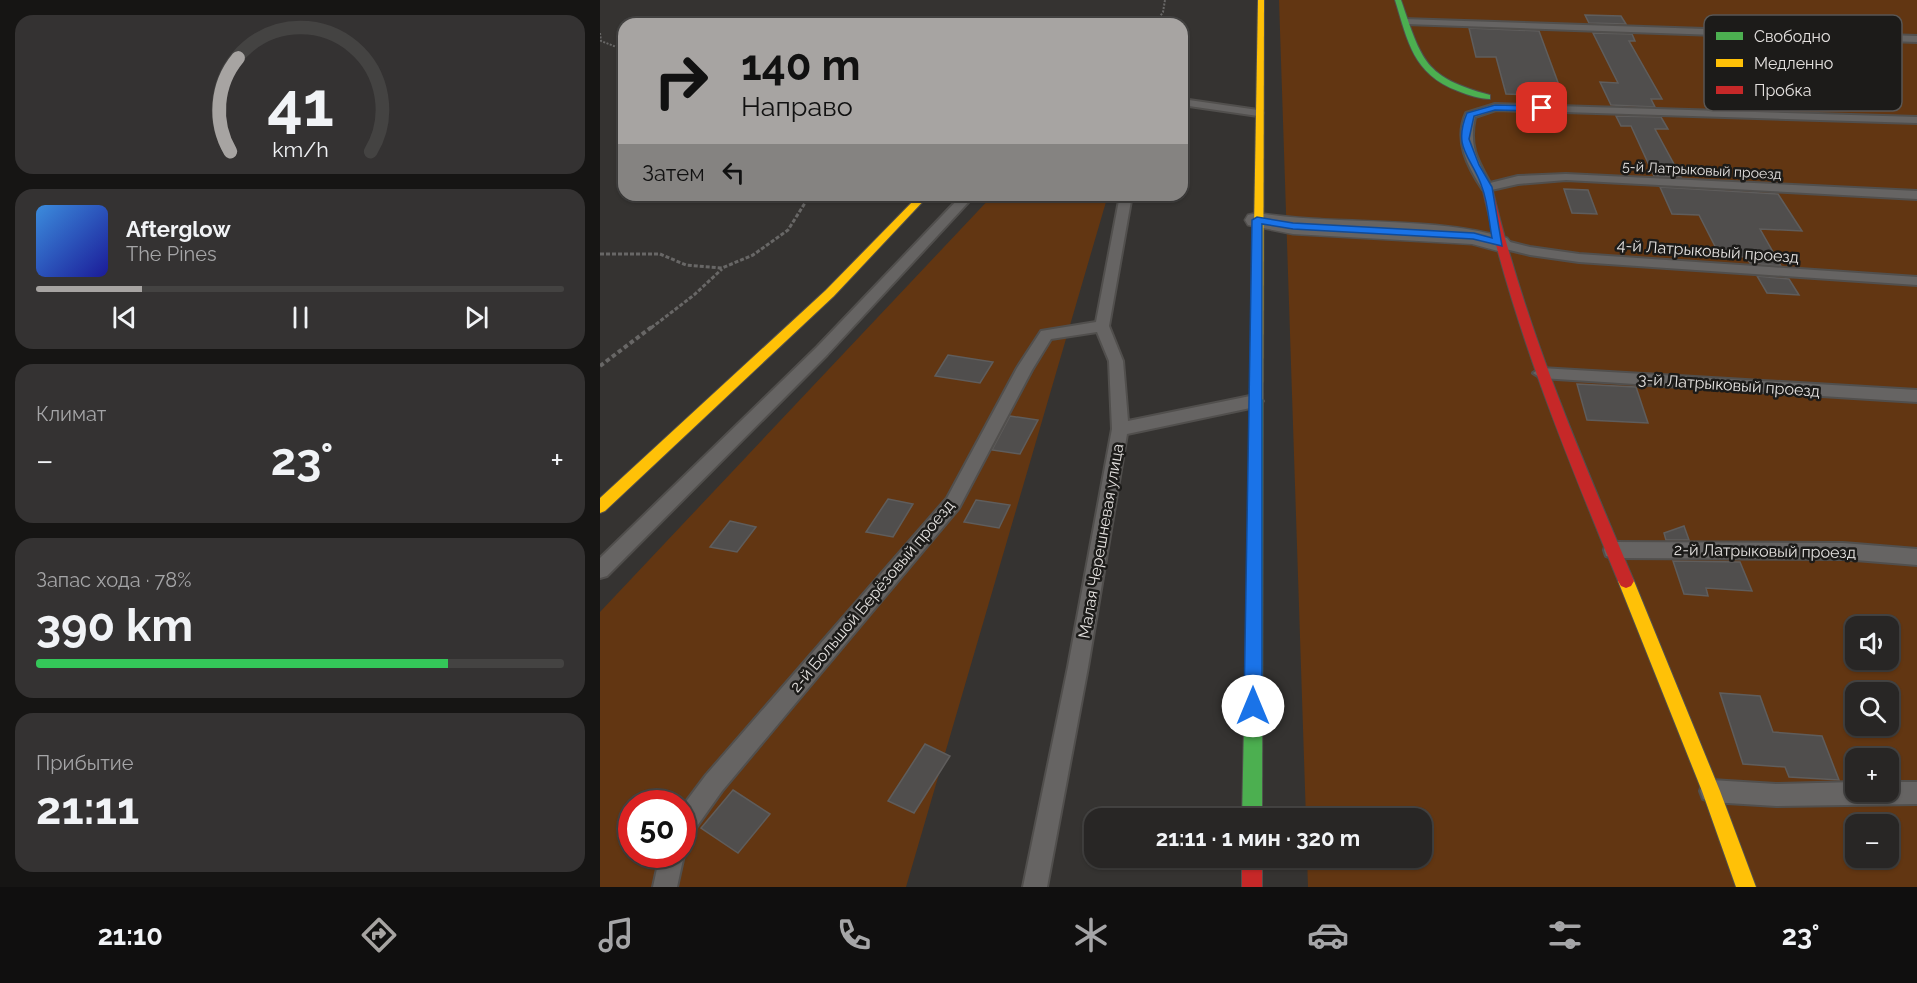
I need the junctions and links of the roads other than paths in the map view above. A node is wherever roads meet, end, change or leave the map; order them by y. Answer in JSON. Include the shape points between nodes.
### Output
{"nodes":[{"id":1,"x":1261,"y":0,"type":"edge"},
{"id":2,"x":1398,"y":0,"type":"edge"},
{"id":3,"x":1406,"y":21,"type":"junction"},
{"id":4,"x":1704,"y":31,"type":"edge"},
{"id":5,"x":1902,"y":38,"type":"edge"},
{"id":6,"x":1917,"y":39,"type":"edge"},
{"id":7,"x":1487,"y":97,"type":"joint"},
{"id":8,"x":1188,"y":103,"type":"edge"},
{"id":9,"x":1704,"y":106,"type":"edge"},
{"id":10,"x":1841,"y":111,"type":"edge"},
{"id":11,"x":1258,"y":113,"type":"junction"},
{"id":12,"x":1917,"y":114,"type":"edge"},
{"id":13,"x":1917,"y":120,"type":"edge"},
{"id":14,"x":1487,"y":187,"type":"junction"},
{"id":15,"x":1917,"y":195,"type":"edge"},
{"id":16,"x":918,"y":201,"type":"edge"},
{"id":17,"x":963,"y":201,"type":"edge"},
{"id":18,"x":1125,"y":201,"type":"edge"},
{"id":19,"x":1257,"y":220,"type":"junction"},
{"id":20,"x":1498,"y":243,"type":"junction"},
{"id":21,"x":1917,"y":281,"type":"edge"},
{"id":22,"x":1102,"y":326,"type":"junction"},
{"id":23,"x":1541,"y":373,"type":"junction"},
{"id":24,"x":1917,"y":396,"type":"edge"},
{"id":25,"x":1255,"y":401,"type":"junction"},
{"id":26,"x":1120,"y":429,"type":"junction"},
{"id":27,"x":600,"y":507,"type":"edge"},
{"id":28,"x":1613,"y":550,"type":"junction"},
{"id":29,"x":1917,"y":557,"type":"edge"},
{"id":30,"x":600,"y":570,"type":"edge"},
{"id":31,"x":1711,"y":791,"type":"junction"},
{"id":32,"x":1917,"y":793,"type":"edge"},
{"id":33,"x":696,"y":808,"type":"edge"},
{"id":34,"x":1252,"y":808,"type":"edge"},
{"id":35,"x":669,"y":868,"type":"edge"},
{"id":36,"x":1252,"y":868,"type":"edge"},
{"id":37,"x":665,"y":887,"type":"edge"},
{"id":38,"x":1035,"y":887,"type":"edge"},
{"id":39,"x":1252,"y":887,"type":"edge"},
{"id":40,"x":1746,"y":887,"type":"edge"}],
"edges":[{"from":1,"to":11,"type":"street"},
{"from":2,"to":3,"type":"street"},
{"from":3,"to":4,"type":"lane"},
{"from":3,"to":7,"type":"street","via":[[1423,70],[1440,84]]},
{"from":5,"to":6,"type":"lane"},
{"from":7,"to":9,"type":"lane"},
{"from":8,"to":11,"type":"lane"},
{"from":10,"to":12,"type":"lane"},
{"from":11,"to":19,"type":"street"},
{"from":13,"to":14,"type":"lane","via":[[1495,107],[1470,115],[1465,139]]},
{"from":14,"to":15,"type":"lane","name":"5-й Латрыковый проезд","via":[[1518,180],[1566,177]]},
{"from":14,"to":20,"type":"street"},
{"from":16,"to":27,"type":"street","via":[[830,293]]},
{"from":17,"to":30,"type":"lane","via":[[822,351]]},
{"from":18,"to":22,"type":"lane"},
{"from":19,"to":20,"type":"street","via":[[1293,226],[1474,236]]},
{"from":19,"to":25,"type":"street"},
{"from":20,"to":21,"type":"lane","name":"4-й Латрыковый проезд","via":[[1560,256],[1684,268]]},
{"from":20,"to":23,"type":"street"},
{"from":22,"to":26,"type":"lane","name":"Малая Черешневая улица","via":[[1116,361]]},
{"from":22,"to":33,"type":"lane","name":"2-й Большой Берёзовый проезд","via":[[1046,336],[953,503]]},
{"from":23,"to":24,"type":"lane","name":"3-й Латрыковый проезд"},
{"from":23,"to":28,"type":"street"},
{"from":25,"to":26,"type":"lane"},
{"from":25,"to":34,"type":"street"},
{"from":26,"to":38,"type":"lane","name":"Малая Черешневая улица"},
{"from":28,"to":29,"type":"lane","name":"2-й Латрыковый проезд","via":[[1844,551]]},
{"from":28,"to":31,"type":"street"},
{"from":31,"to":32,"type":"lane","via":[[1776,795]]},
{"from":31,"to":40,"type":"street"},
{"from":35,"to":37,"type":"lane"},
{"from":36,"to":39,"type":"street"}]}
